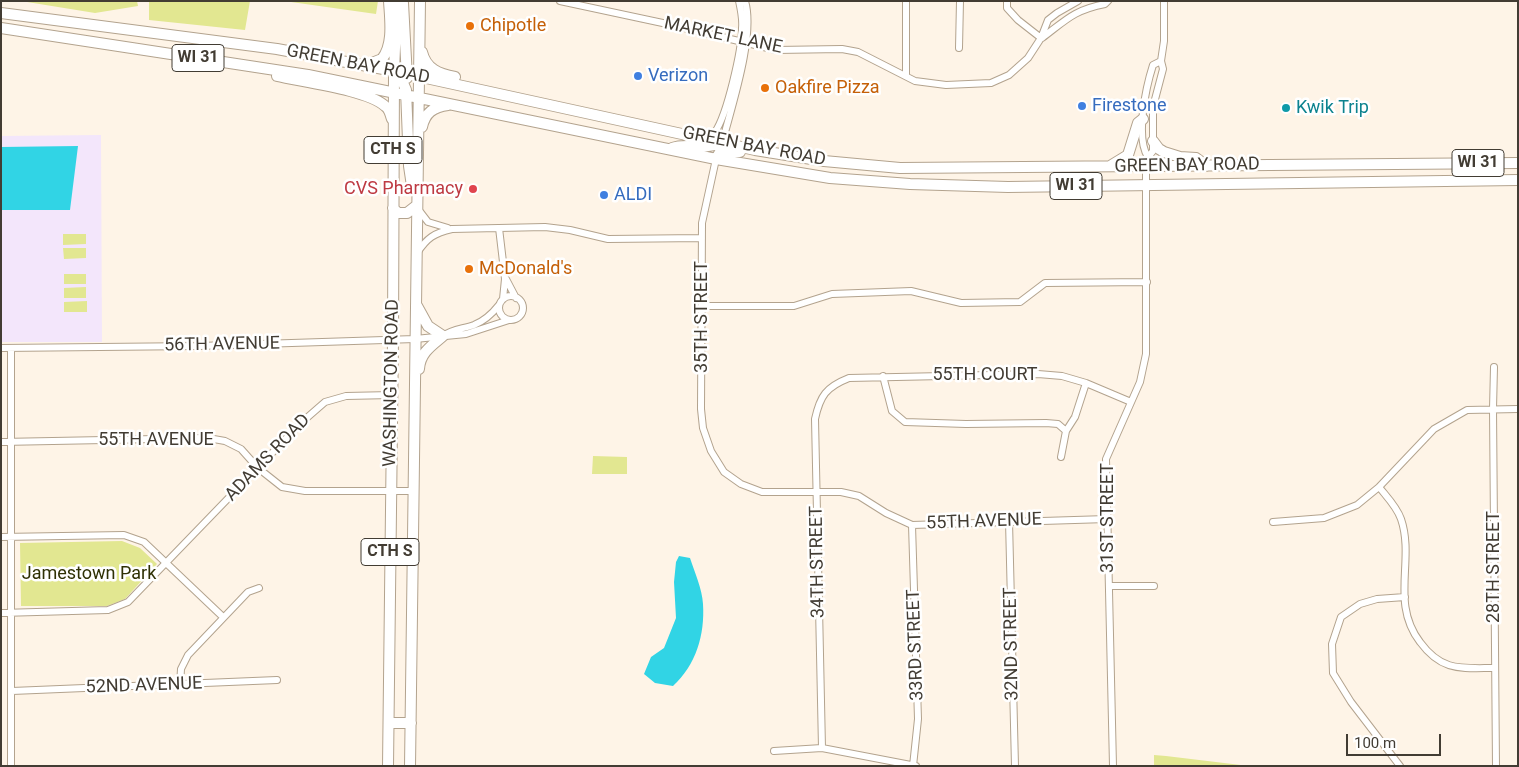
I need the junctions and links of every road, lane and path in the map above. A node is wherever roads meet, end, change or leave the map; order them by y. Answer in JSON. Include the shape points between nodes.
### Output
{"nodes":[{"id":1,"x":389,"y":1,"type":"edge"},
{"id":2,"x":397,"y":1,"type":"edge"},
{"id":3,"x":402,"y":1,"type":"edge"},
{"id":4,"x":420,"y":1,"type":"edge"},
{"id":5,"x":560,"y":1,"type":"edge"},
{"id":6,"x":739,"y":1,"type":"edge"},
{"id":7,"x":745,"y":1,"type":"edge"},
{"id":8,"x":906,"y":1,"type":"edge"},
{"id":9,"x":960,"y":1,"type":"edge"},
{"id":10,"x":1007,"y":1,"type":"edge"},
{"id":11,"x":1078,"y":1,"type":"edge"},
{"id":12,"x":1108,"y":1,"type":"edge"},
{"id":13,"x":1157,"y":1,"type":"edge"},
{"id":14,"x":1164,"y":2,"type":"edge"},
{"id":15,"x":1,"y":13,"type":"edge"},
{"id":16,"x":1,"y":28,"type":"edge"},
{"id":17,"x":420,"y":38,"type":"junction"},
{"id":18,"x":1041,"y":38,"type":"junction"},
{"id":19,"x":744,"y":42,"type":"junction"},
{"id":20,"x":959,"y":48,"type":"dead end"},
{"id":21,"x":1161,"y":60,"type":"junction"},
{"id":22,"x":248,"y":65,"type":"junction"},
{"id":23,"x":362,"y":65,"type":"junction"},
{"id":24,"x":394,"y":71,"type":"junction"},
{"id":25,"x":405,"y":74,"type":"junction"},
{"id":26,"x":418,"y":76,"type":"junction"},
{"id":27,"x":906,"y":76,"type":"junction"},
{"id":28,"x":394,"y":93,"type":"junction"},
{"id":29,"x":407,"y":95,"type":"junction"},
{"id":30,"x":419,"y":98,"type":"junction"},
{"id":31,"x":524,"y":100,"type":"junction"},
{"id":32,"x":451,"y":104,"type":"junction"},
{"id":33,"x":1143,"y":119,"type":"junction"},
{"id":34,"x":394,"y":129,"type":"junction"},
{"id":35,"x":690,"y":135,"type":"junction"},
{"id":36,"x":1153,"y":141,"type":"junction"},
{"id":37,"x":720,"y":143,"type":"junction"},
{"id":38,"x":670,"y":149,"type":"junction"},
{"id":39,"x":755,"y":150,"type":"junction"},
{"id":40,"x":716,"y":159,"type":"junction"},
{"id":41,"x":1147,"y":162,"type":"junction"},
{"id":42,"x":1518,"y":163,"type":"edge"},
{"id":43,"x":1206,"y":166,"type":"junction"},
{"id":44,"x":1108,"y":167,"type":"junction"},
{"id":45,"x":417,"y":180,"type":"junction"},
{"id":46,"x":1518,"y":180,"type":"edge"},
{"id":47,"x":1147,"y":184,"type":"junction"},
{"id":48,"x":416,"y":206,"type":"junction"},
{"id":49,"x":393,"y":208,"type":"junction"},
{"id":50,"x":499,"y":228,"type":"junction"},
{"id":51,"x":452,"y":229,"type":"junction"},
{"id":52,"x":702,"y":238,"type":"junction"},
{"id":53,"x":416,"y":256,"type":"junction"},
{"id":54,"x":505,"y":279,"type":"junction"},
{"id":55,"x":1147,"y":282,"type":"junction"},
{"id":56,"x":516,"y":298,"type":"junction"},
{"id":57,"x":501,"y":302,"type":"junction"},
{"id":58,"x":416,"y":305,"type":"junction"},
{"id":59,"x":703,"y":306,"type":"junction"},
{"id":60,"x":509,"y":320,"type":"junction"},
{"id":61,"x":443,"y":336,"type":"junction"},
{"id":62,"x":393,"y":339,"type":"junction"},
{"id":63,"x":415,"y":339,"type":"junction"},
{"id":64,"x":1,"y":348,"type":"edge"},
{"id":65,"x":11,"y":348,"type":"junction"},
{"id":66,"x":1494,"y":367,"type":"dead end"},
{"id":67,"x":883,"y":376,"type":"junction"},
{"id":68,"x":836,"y":383,"type":"joint"},
{"id":69,"x":1086,"y":383,"type":"junction"},
{"id":70,"x":392,"y":395,"type":"junction"},
{"id":71,"x":1131,"y":402,"type":"junction"},
{"id":72,"x":414,"y":405,"type":"junction"},
{"id":73,"x":1493,"y":409,"type":"junction"},
{"id":74,"x":1518,"y":409,"type":"edge"},
{"id":75,"x":1066,"y":431,"type":"junction"},
{"id":76,"x":1,"y":442,"type":"edge"},
{"id":77,"x":10,"y":442,"type":"junction"},
{"id":78,"x":1060,"y":457,"type":"dead end"},
{"id":79,"x":258,"y":468,"type":"junction"},
{"id":80,"x":724,"y":472,"type":"joint"},
{"id":81,"x":1379,"y":487,"type":"junction"},
{"id":82,"x":391,"y":491,"type":"junction"},
{"id":83,"x":413,"y":491,"type":"junction"},
{"id":84,"x":816,"y":492,"type":"junction"},
{"id":85,"x":1107,"y":519,"type":"junction"},
{"id":86,"x":1010,"y":522,"type":"junction"},
{"id":87,"x":1274,"y":522,"type":"dead end"},
{"id":88,"x":912,"y":525,"type":"junction"},
{"id":89,"x":1,"y":537,"type":"edge"},
{"id":90,"x":11,"y":537,"type":"junction"},
{"id":91,"x":165,"y":564,"type":"junction"},
{"id":92,"x":1109,"y":586,"type":"junction"},
{"id":93,"x":1154,"y":586,"type":"dead end"},
{"id":94,"x":260,"y":588,"type":"dead end"},
{"id":95,"x":1405,"y":596,"type":"junction"},
{"id":96,"x":1,"y":613,"type":"edge"},
{"id":97,"x":12,"y":613,"type":"junction"},
{"id":98,"x":223,"y":617,"type":"junction"},
{"id":99,"x":1495,"y":668,"type":"junction"},
{"id":100,"x":277,"y":680,"type":"dead end"},
{"id":101,"x":180,"y":685,"type":"junction"},
{"id":102,"x":12,"y":691,"type":"junction"},
{"id":103,"x":388,"y":723,"type":"junction"},
{"id":104,"x":411,"y":723,"type":"junction"},
{"id":105,"x":822,"y":748,"type":"junction"},
{"id":106,"x":774,"y":752,"type":"dead end"},
{"id":107,"x":11,"y":766,"type":"edge"},
{"id":108,"x":388,"y":766,"type":"edge"},
{"id":109,"x":410,"y":766,"type":"edge"},
{"id":110,"x":914,"y":766,"type":"edge"},
{"id":111,"x":1015,"y":766,"type":"edge"},
{"id":112,"x":1112,"y":766,"type":"edge"},
{"id":113,"x":1120,"y":766,"type":"edge"},
{"id":114,"x":1400,"y":766,"type":"edge"},
{"id":115,"x":1496,"y":766,"type":"edge"}],
"edges":[{"from":1,"to":23,"type":"main road","via":[[390,33],[385,56],[378,62]]},
{"from":2,"to":24,"type":"main road","name":"WASHINGTON ROAD","number":"CTH S"},
{"from":3,"to":25,"type":"main road"},
{"from":4,"to":17,"type":"main road","name":"WASHINGTON ROAD","number":"CTH S"},
{"from":5,"to":19,"type":"street","name":"MARKET LANE"},
{"from":6,"to":19,"type":"street"},
{"from":7,"to":19,"type":"street","via":[[748,21]]},
{"from":8,"to":27,"type":"street"},
{"from":9,"to":20,"type":"street"},
{"from":10,"to":18,"type":"street","via":[[1007,8],[1018,20]]},
{"from":11,"to":18,"type":"street","name":"MARKET LANE","via":[[1048,20]]},
{"from":12,"to":18,"type":"street","name":"MARKET LANE","via":[[1066,18]]},
{"from":13,"to":14,"type":"street"},
{"from":14,"to":21,"type":"street","name":"31ST STREET"},
{"from":15,"to":23,"type":"main road","name":"GREEN BAY ROAD","number":"WI 31","via":[[277,49]]},
{"from":16,"to":22,"type":"main road","name":"GREEN BAY ROAD","number":"WI 31"},
{"from":17,"to":26,"type":"main road","name":"WASHINGTON ROAD","number":"CTH S"},
{"from":17,"to":31,"type":"main road","via":[[425,62],[436,71],[500,87]]},
{"from":18,"to":27,"type":"street","name":"MARKET LANE","via":[[1028,58],[1009,75],[991,83],[936,84],[915,81]]},
{"from":19,"to":27,"type":"street","name":"MARKET LANE","via":[[776,50],[842,49],[858,52]]},
{"from":19,"to":35,"type":"street","via":[[720,125],[715,132]]},
{"from":19,"to":37,"type":"street"},
{"from":21,"to":33,"type":"street","name":"31ST STREET","via":[[1153,65]]},
{"from":21,"to":36,"type":"street","name":"31ST STREET","via":[[1163,69],[1153,107]]},
{"from":22,"to":28,"type":"main road","name":"GREEN BAY ROAD","number":"WI 31"},
{"from":22,"to":34,"type":"main road","via":[[382,103],[388,108]]},
{"from":23,"to":24,"type":"main road","name":"GREEN BAY ROAD","number":"WI 31"},
{"from":24,"to":25,"type":"main road","name":"GREEN BAY ROAD","number":"WI 31"},
{"from":24,"to":28,"type":"main road","name":"WASHINGTON ROAD","number":"CTH S"},
{"from":24,"to":29,"type":"main road"},
{"from":25,"to":26,"type":"main road","name":"GREEN BAY ROAD","number":"WI 31"},
{"from":25,"to":30,"type":"main road","via":[[412,92]]},
{"from":26,"to":30,"type":"main road","name":"WASHINGTON ROAD","number":"CTH S"},
{"from":26,"to":31,"type":"main road","name":"GREEN BAY ROAD","number":"WI 31"},
{"from":28,"to":29,"type":"main road","name":"GREEN BAY ROAD","number":"WI 31"},
{"from":28,"to":34,"type":"main road","name":"WASHINGTON ROAD","number":"CTH S"},
{"from":29,"to":30,"type":"main road","name":"GREEN BAY ROAD","number":"WI 31"},
{"from":29,"to":48,"type":"main road","via":[[409,166]]},
{"from":30,"to":32,"type":"main road","name":"GREEN BAY ROAD","number":"WI 31"},
{"from":30,"to":45,"type":"main road","name":"WASHINGTON ROAD","number":"CTH S"},
{"from":31,"to":35,"type":"main road","name":"GREEN BAY ROAD","number":"WI 31"},
{"from":32,"to":38,"type":"main road","name":"GREEN BAY ROAD","number":"WI 31"},
{"from":32,"to":45,"type":"main road","via":[[432,110],[424,117]]},
{"from":33,"to":41,"type":"street","name":"31ST STREET","via":[[1143,149]]},
{"from":33,"to":44,"type":"main road","via":[[1138,123],[1128,155]]},
{"from":34,"to":49,"type":"main road","name":"WASHINGTON ROAD","number":"CTH S"},
{"from":35,"to":37,"type":"main road","name":"GREEN BAY ROAD","number":"WI 31"},
{"from":36,"to":41,"type":"street","name":"31ST STREET","via":[[1153,151]]},
{"from":36,"to":43,"type":"main road","via":[[1164,152],[1196,158]]},
{"from":37,"to":38,"type":"main road","via":[[709,147],[683,145]]},
{"from":37,"to":39,"type":"main road","name":"GREEN BAY ROAD","number":"WI 31"},
{"from":38,"to":40,"type":"main road","name":"GREEN BAY ROAD","number":"WI 31"},
{"from":39,"to":40,"type":"main road","via":[[720,152]]},
{"from":39,"to":44,"type":"main road","name":"GREEN BAY ROAD","number":"WI 31","via":[[900,168]]},
{"from":40,"to":47,"type":"main road","name":"GREEN BAY ROAD","number":"WI 31","via":[[830,178],[910,184],[1008,187]]},
{"from":40,"to":52,"type":"street","name":"35TH STREET","via":[[702,223]]},
{"from":41,"to":43,"type":"main road","name":"GREEN BAY ROAD","number":"WI 31"},
{"from":41,"to":44,"type":"main road","name":"GREEN BAY ROAD","number":"WI 31"},
{"from":41,"to":47,"type":"street","name":"31ST STREET"},
{"from":42,"to":43,"type":"main road","name":"GREEN BAY ROAD","number":"WI 31"},
{"from":45,"to":48,"type":"main road","name":"WASHINGTON ROAD","number":"CTH S"},
{"from":46,"to":47,"type":"main road","name":"GREEN BAY ROAD","number":"WI 31"},
{"from":47,"to":55,"type":"street","name":"31ST STREET"},
{"from":48,"to":49,"type":"main road","via":[[406,213],[398,213]]},
{"from":48,"to":51,"type":"street","via":[[428,222]]},
{"from":48,"to":53,"type":"main road","name":"WASHINGTON ROAD","number":"CTH S"},
{"from":49,"to":62,"type":"main road","name":"WASHINGTON ROAD","number":"CTH S"},
{"from":50,"to":51,"type":"street"},
{"from":50,"to":52,"type":"street","via":[[556,227],[608,239]]},
{"from":50,"to":54,"type":"street"},
{"from":51,"to":53,"type":"street","via":[[438,232],[425,242]]},
{"from":52,"to":59,"type":"street","name":"35TH STREET"},
{"from":53,"to":58,"type":"main road","name":"WASHINGTON ROAD","number":"CTH S"},
{"from":54,"to":56,"type":"street"},
{"from":54,"to":57,"type":"street"},
{"from":55,"to":59,"type":"street","via":[[1045,283],[1020,302],[961,303],[911,291],[832,294],[794,306]]},
{"from":55,"to":71,"type":"street","name":"31ST STREET","via":[[1146,354],[1140,382]]},
{"from":56,"to":57,"type":"street","via":[[509,296]]},
{"from":56,"to":60,"type":"street","via":[[522,310],[519,316]]},
{"from":57,"to":60,"type":"street","via":[[501,315]]},
{"from":57,"to":61,"type":"street","name":"56TH AVENUE","via":[[492,314],[473,326],[449,331]]},
{"from":58,"to":61,"type":"main road","via":[[425,322]]},
{"from":58,"to":63,"type":"main road","name":"WASHINGTON ROAD","number":"CTH S"},
{"from":59,"to":80,"type":"street","name":"35TH STREET","via":[[703,428],[711,451]]},
{"from":60,"to":61,"type":"street","name":"56TH AVENUE","via":[[466,334]]},
{"from":61,"to":63,"type":"street","name":"56TH AVENUE"},
{"from":61,"to":72,"type":"main road","via":[[420,361],[419,387]]},
{"from":62,"to":63,"type":"street","name":"56TH AVENUE"},
{"from":62,"to":65,"type":"street","name":"56TH AVENUE"},
{"from":62,"to":70,"type":"main road","name":"WASHINGTON ROAD","number":"CTH S"},
{"from":63,"to":72,"type":"main road","name":"WASHINGTON ROAD","number":"CTH S"},
{"from":64,"to":65,"type":"street","name":"56TH AVENUE"},
{"from":65,"to":77,"type":"street"},
{"from":66,"to":73,"type":"street","name":"28TH STREET"},
{"from":67,"to":68,"type":"street","name":"55TH COURT","via":[[849,378]]},
{"from":67,"to":69,"type":"street","name":"55TH COURT","via":[[1038,374]]},
{"from":67,"to":75,"type":"street","via":[[892,411],[905,422],[1046,422],[1058,424]]},
{"from":68,"to":84,"type":"street","name":"34TH STREET","via":[[826,390],[815,419]]},
{"from":69,"to":71,"type":"street","name":"55TH COURT"},
{"from":69,"to":75,"type":"street","via":[[1075,417]]},
{"from":70,"to":79,"type":"street","name":"ADAMS ROAD","via":[[346,396],[325,402]]},
{"from":70,"to":82,"type":"main road","name":"WASHINGTON ROAD","number":"CTH S"},
{"from":71,"to":85,"type":"street","name":"31ST STREET","via":[[1106,460]]},
{"from":72,"to":83,"type":"main road","name":"WASHINGTON ROAD","number":"CTH S"},
{"from":73,"to":74,"type":"street"},
{"from":73,"to":81,"type":"street","via":[[1468,410],[1434,429]]},
{"from":73,"to":99,"type":"street","name":"28TH STREET"},
{"from":75,"to":78,"type":"street"},
{"from":76,"to":77,"type":"street","name":"55TH AVENUE"},
{"from":77,"to":79,"type":"street","name":"55TH AVENUE","via":[[208,438],[241,448]]},
{"from":77,"to":90,"type":"street"},
{"from":79,"to":82,"type":"street","name":"55TH AVENUE","via":[[282,487],[305,491]]},
{"from":79,"to":91,"type":"street","name":"ADAMS ROAD"},
{"from":80,"to":84,"type":"street","name":"55TH AVENUE","via":[[741,484],[762,492]]},
{"from":81,"to":87,"type":"street","via":[[1357,505],[1324,518]]},
{"from":81,"to":95,"type":"street","via":[[1401,519],[1405,540]]},
{"from":82,"to":83,"type":"street","name":"55TH AVENUE"},
{"from":82,"to":103,"type":"main road","name":"WASHINGTON ROAD","number":"CTH S"},
{"from":83,"to":104,"type":"main road","name":"WASHINGTON ROAD","number":"CTH S"},
{"from":84,"to":88,"type":"street","name":"55TH AVENUE","via":[[859,496]]},
{"from":84,"to":105,"type":"street","name":"34TH STREET"},
{"from":85,"to":86,"type":"street","name":"55TH AVENUE"},
{"from":85,"to":92,"type":"street","name":"31ST STREET"},
{"from":86,"to":88,"type":"street","name":"55TH AVENUE"},
{"from":86,"to":111,"type":"street","name":"32ND STREET"},
{"from":88,"to":110,"type":"street","name":"33RD STREET","via":[[918,719]]},
{"from":89,"to":90,"type":"street"},
{"from":90,"to":91,"type":"street","via":[[124,535],[144,542]]},
{"from":90,"to":97,"type":"street"},
{"from":91,"to":97,"type":"street","name":"ADAMS ROAD","via":[[128,602],[108,610]]},
{"from":91,"to":98,"type":"street"},
{"from":92,"to":93,"type":"street"},
{"from":92,"to":112,"type":"street","name":"31ST STREET"},
{"from":94,"to":98,"type":"street","via":[[248,592]]},
{"from":95,"to":99,"type":"street","via":[[1405,613],[1413,633],[1428,654],[1444,664]]},
{"from":95,"to":114,"type":"street","via":[[1360,604],[1341,617],[1332,644],[1333,673]]},
{"from":96,"to":97,"type":"street","name":"ADAMS ROAD"},
{"from":97,"to":102,"type":"street"},
{"from":98,"to":101,"type":"street","via":[[188,655],[181,669]]},
{"from":99,"to":115,"type":"street","name":"28TH STREET"},
{"from":100,"to":101,"type":"street","name":"52ND AVENUE"},
{"from":101,"to":102,"type":"street","name":"52ND AVENUE"},
{"from":102,"to":107,"type":"street"},
{"from":103,"to":104,"type":"main road"},
{"from":103,"to":108,"type":"main road","name":"WASHINGTON ROAD","number":"CTH S"},
{"from":104,"to":109,"type":"main road","name":"WASHINGTON ROAD","number":"CTH S"},
{"from":105,"to":106,"type":"street"},
{"from":105,"to":110,"type":"street"},
{"from":112,"to":113,"type":"street"}]}
